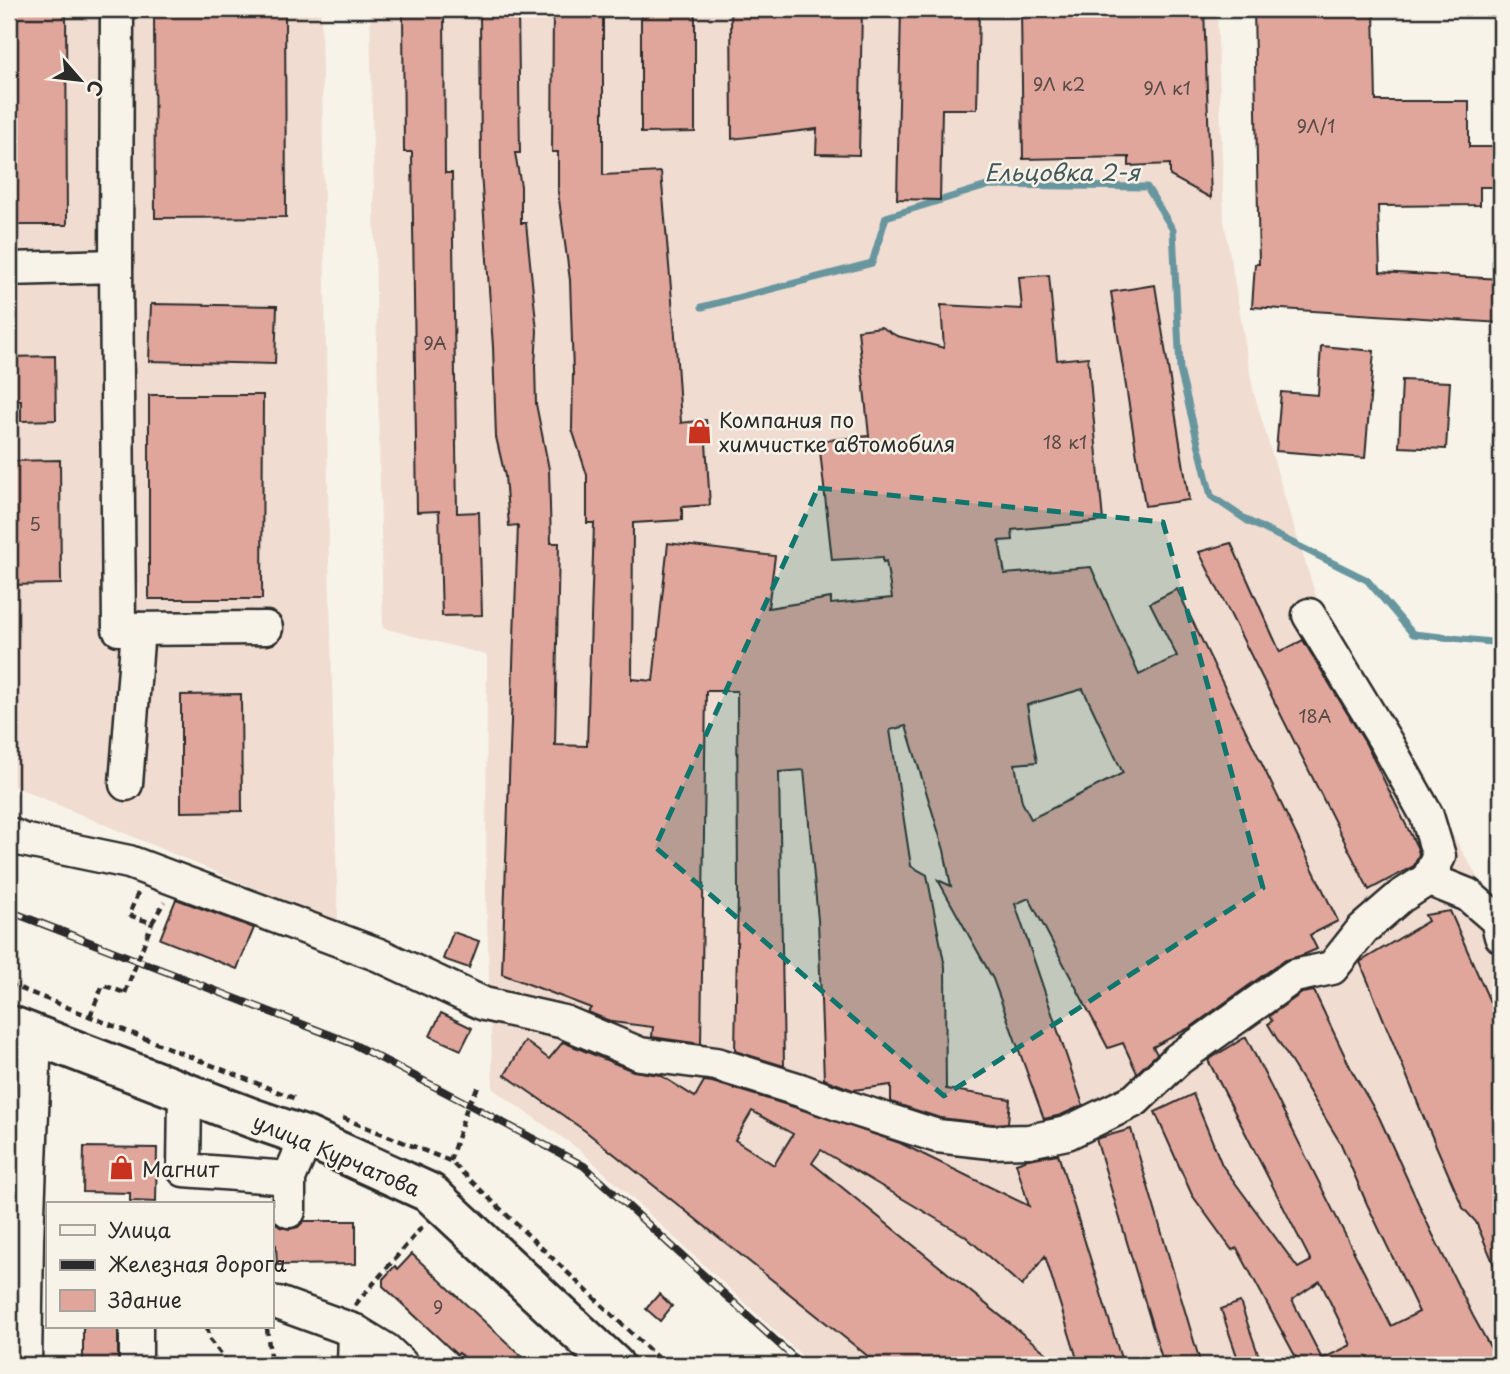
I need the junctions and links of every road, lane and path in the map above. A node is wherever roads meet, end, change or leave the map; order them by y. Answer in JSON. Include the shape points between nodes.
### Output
{"nodes":[{"id":1,"x":117,"y":9,"type":"edge"},
{"id":2,"x":116,"y":265,"type":"junction"},
{"id":3,"x":9,"y":269,"type":"edge"},
{"id":4,"x":1309,"y":615,"type":"dead end"},
{"id":5,"x":265,"y":628,"type":"dead end"},
{"id":6,"x":138,"y":629,"type":"junction"},
{"id":7,"x":126,"y":784,"type":"dead end"},
{"id":8,"x":9,"y":834,"type":"edge"},
{"id":9,"x":148,"y":869,"type":"junction"},
{"id":10,"x":1428,"y":879,"type":"junction"},
{"id":11,"x":1501,"y":936,"type":"edge"},
{"id":12,"x":90,"y":1016,"type":"dead end"},
{"id":13,"x":22,"y":1030,"type":"edge"},
{"id":14,"x":479,"y":1086,"type":"dead end"},
{"id":15,"x":185,"y":1093,"type":"junction"},
{"id":16,"x":307,"y":1137,"type":"junction"},
{"id":17,"x":450,"y":1161,"type":"dead end"},
{"id":18,"x":289,"y":1178,"type":"junction"},
{"id":19,"x":289,"y":1211,"type":"dead end"},
{"id":20,"x":425,"y":1223,"type":"dead end"},
{"id":21,"x":37,"y":1238,"type":"edge"},
{"id":22,"x":273,"y":1302,"type":"edge"},
{"id":23,"x":136,"y":1328,"type":"edge"},
{"id":24,"x":207,"y":1328,"type":"edge"},
{"id":25,"x":267,"y":1328,"type":"edge"},
{"id":26,"x":348,"y":1329,"type":"junction"},
{"id":27,"x":25,"y":1365,"type":"edge"},
{"id":28,"x":136,"y":1365,"type":"edge"},
{"id":29,"x":230,"y":1365,"type":"edge"},
{"id":30,"x":271,"y":1365,"type":"edge"},
{"id":31,"x":354,"y":1365,"type":"edge"},
{"id":32,"x":402,"y":1365,"type":"edge"},
{"id":33,"x":614,"y":1365,"type":"edge"}],
"edges":[{"from":1,"to":2,"type":"street"},
{"from":2,"to":3,"type":"street"},
{"from":2,"to":6,"type":"street","via":[[119,629]]},
{"from":4,"to":10,"type":"street","via":[[1427,816],[1439,856]]},
{"from":5,"to":6,"type":"street"},
{"from":6,"to":7,"type":"street"},
{"from":8,"to":9,"type":"street"},
{"from":9,"to":10,"type":"street","via":[[380,955],[484,1004],[564,1022],[640,1054],[716,1064],[937,1136],[991,1142],[1067,1133],[1135,1100],[1178,1059],[1294,976],[1332,968],[1363,929]]},
{"from":9,"to":12,"type":"path","bridge":true,"via":[[129,915],[152,923],[125,993],[103,985]]},
{"from":10,"to":11,"type":"street","via":[[1468,895],[1497,920]]},
{"from":13,"to":15,"type":"main road","name":"улица Курчатова"},
{"from":13,"to":21,"type":"street"},
{"from":14,"to":17,"type":"path","via":[[468,1104]]},
{"from":15,"to":16,"type":"main road","name":"улица Курчатова"},
{"from":15,"to":18,"type":"street","via":[[184,1170]]},
{"from":16,"to":18,"type":"street"},
{"from":16,"to":33,"type":"main road","name":"улица Курчатова","via":[[430,1193]]},
{"from":18,"to":19,"type":"street"},
{"from":20,"to":26,"type":"path","via":[[357,1302]]},
{"from":21,"to":27,"type":"street"},
{"from":22,"to":26,"type":"street"},
{"from":23,"to":28,"type":"street"},
{"from":24,"to":29,"type":"path","via":[[210,1340]]},
{"from":25,"to":30,"type":"path"},
{"from":26,"to":31,"type":"street"},
{"from":26,"to":32,"type":"street","via":[[386,1350]]}]}
